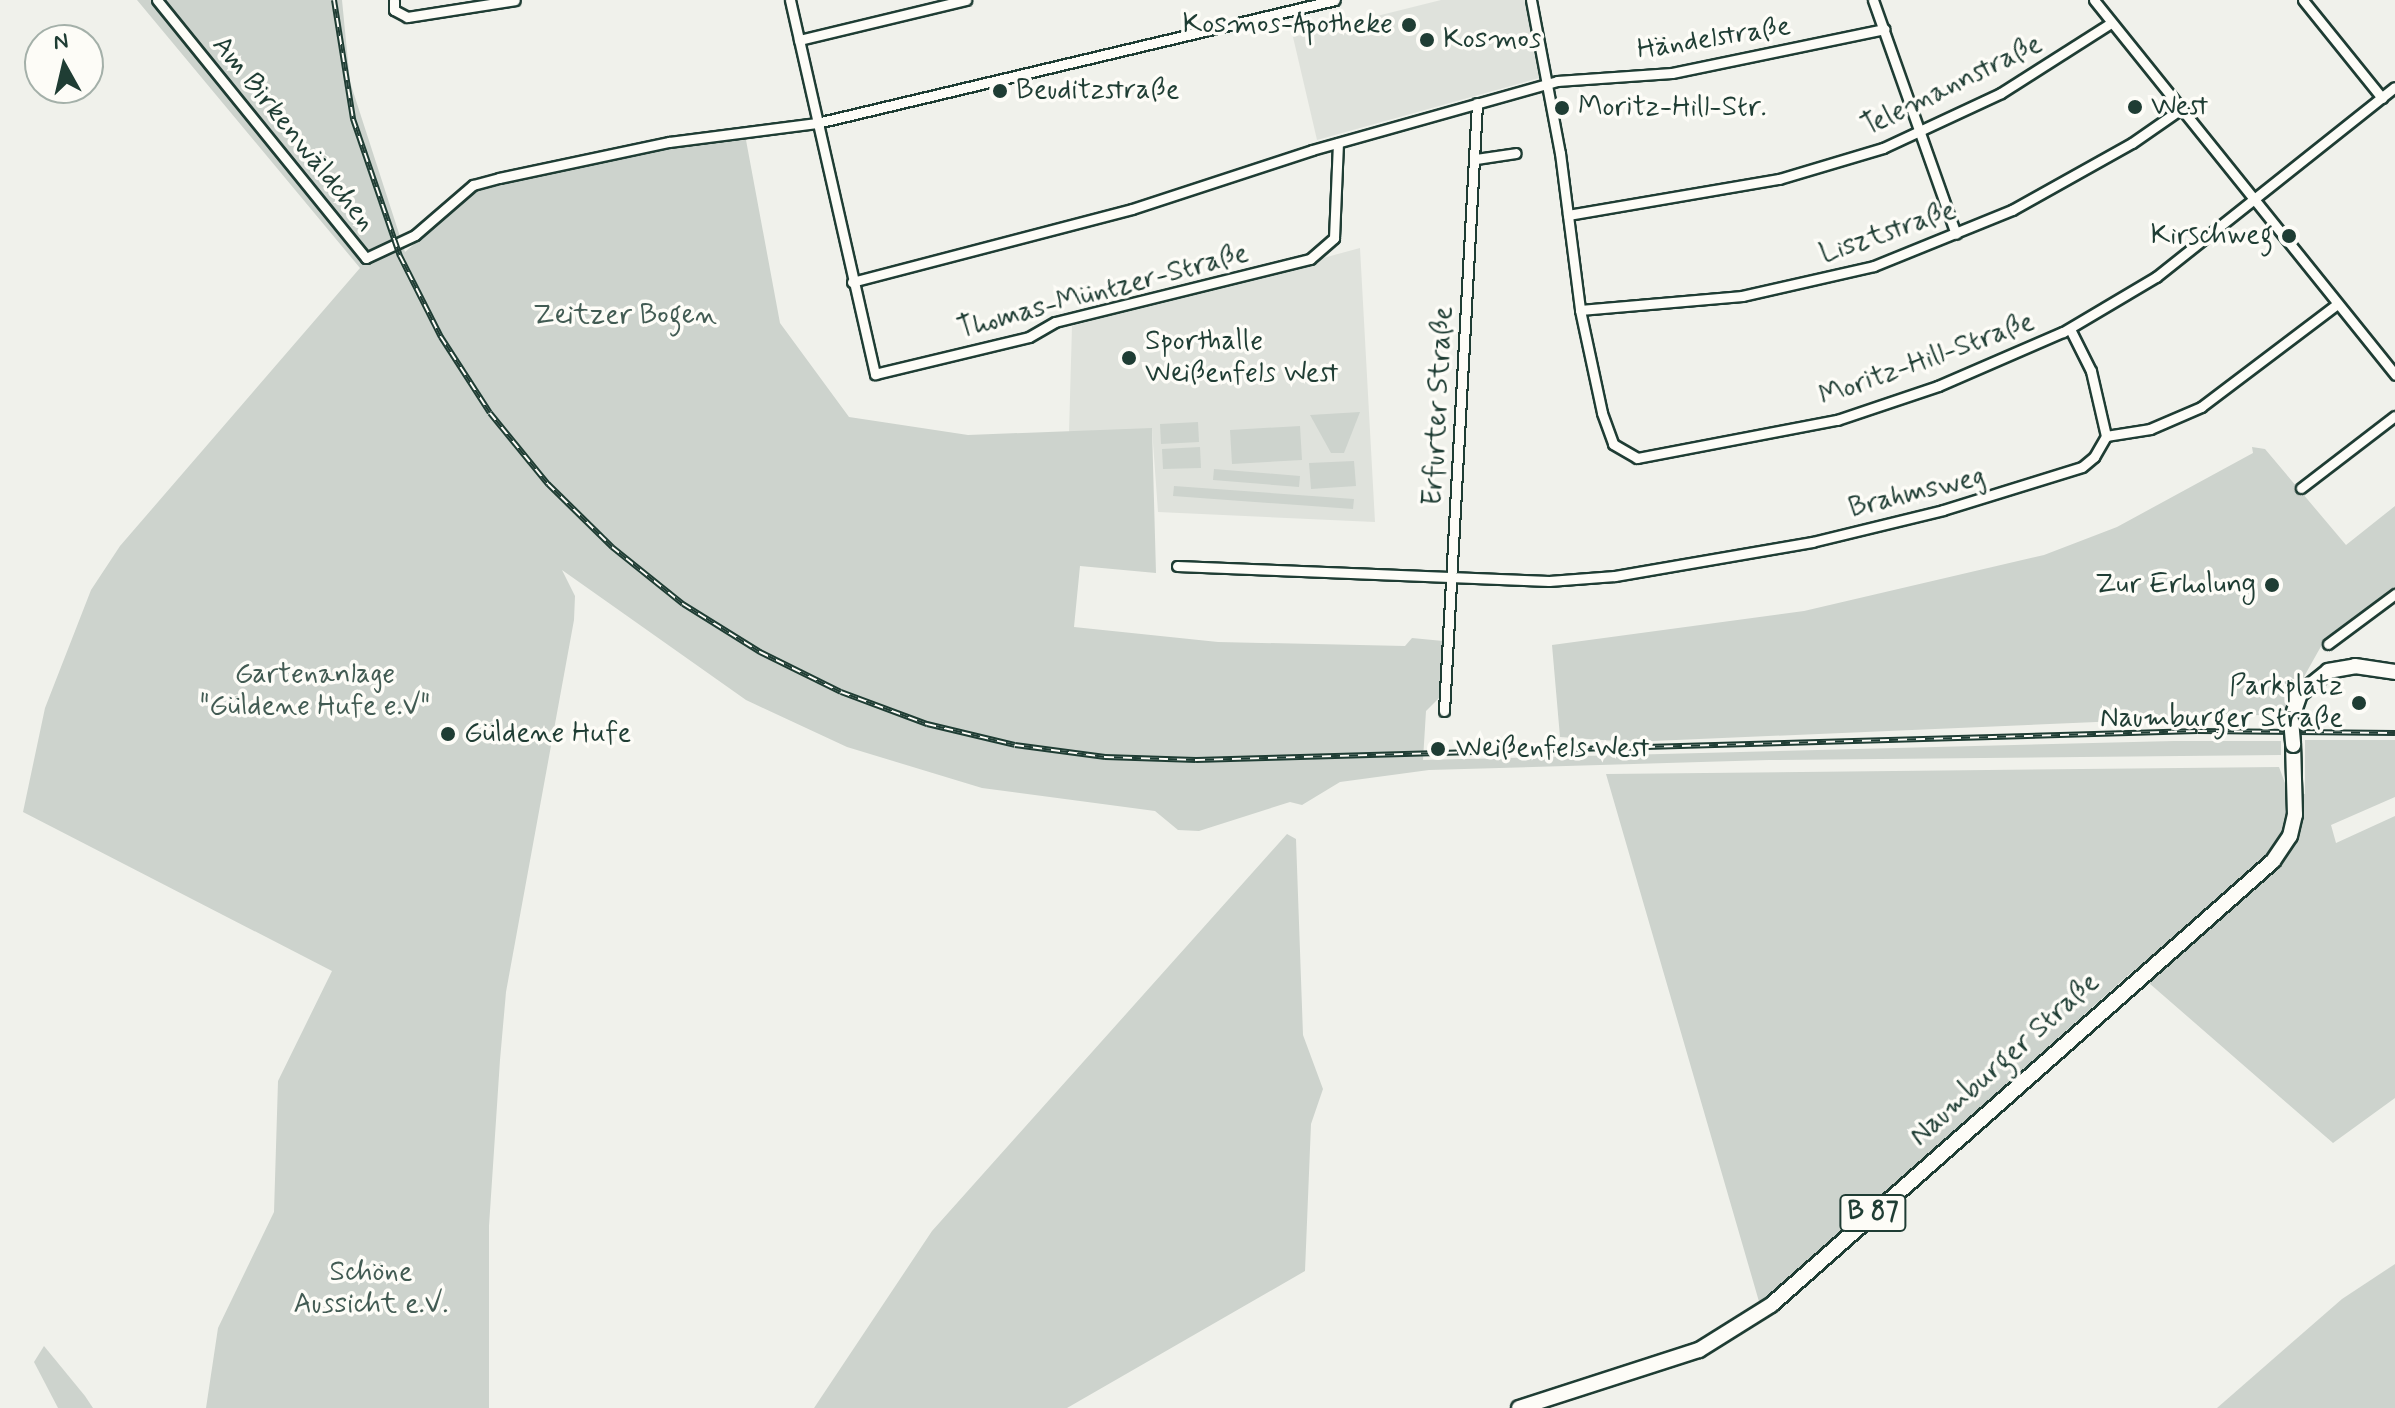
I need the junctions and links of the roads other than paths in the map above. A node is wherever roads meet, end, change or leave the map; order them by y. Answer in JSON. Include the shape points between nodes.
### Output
{"nodes":[{"id":1,"x":157,"y":0,"type":"edge"},
{"id":2,"x":394,"y":0,"type":"edge"},
{"id":3,"x":515,"y":0,"type":"edge"},
{"id":4,"x":790,"y":0,"type":"edge"},
{"id":5,"x":966,"y":0,"type":"edge"},
{"id":6,"x":1335,"y":0,"type":"edge"},
{"id":7,"x":1531,"y":0,"type":"edge"},
{"id":8,"x":1873,"y":0,"type":"edge"},
{"id":9,"x":2303,"y":0,"type":"edge"},
{"id":10,"x":2097,"y":1,"type":"edge"},
{"id":11,"x":1292,"y":5,"type":"edge"},
{"id":12,"x":2111,"y":23,"type":"junction"},
{"id":13,"x":1885,"y":29,"type":"junction"},
{"id":14,"x":799,"y":40,"type":"junction"},
{"id":15,"x":1549,"y":83,"type":"junction"},
{"id":16,"x":2395,"y":87,"type":"edge"},
{"id":17,"x":2382,"y":98,"type":"junction"},
{"id":18,"x":1477,"y":103,"type":"junction"},
{"id":19,"x":2181,"y":109,"type":"junction"},
{"id":20,"x":817,"y":123,"type":"junction"},
{"id":21,"x":1921,"y":132,"type":"junction"},
{"id":22,"x":1338,"y":143,"type":"junction"},
{"id":23,"x":1516,"y":153,"type":"dead end"},
{"id":24,"x":1476,"y":159,"type":"junction"},
{"id":25,"x":2256,"y":201,"type":"junction"},
{"id":26,"x":1568,"y":215,"type":"junction"},
{"id":27,"x":1956,"y":234,"type":"junction"},
{"id":28,"x":852,"y":282,"type":"junction"},
{"id":29,"x":2337,"y":304,"type":"junction"},
{"id":30,"x":1580,"y":310,"type":"junction"},
{"id":31,"x":2070,"y":329,"type":"junction"},
{"id":32,"x":2395,"y":375,"type":"edge"},
{"id":33,"x":2395,"y":416,"type":"edge"},
{"id":34,"x":2106,"y":436,"type":"junction"},
{"id":35,"x":2301,"y":488,"type":"dead end"},
{"id":36,"x":1177,"y":566,"type":"dead end"},
{"id":37,"x":1451,"y":578,"type":"junction"},
{"id":38,"x":2395,"y":594,"type":"edge"},
{"id":39,"x":2328,"y":644,"type":"dead end"},
{"id":40,"x":2395,"y":672,"type":"edge"},
{"id":41,"x":1444,"y":711,"type":"dead end"},
{"id":42,"x":1519,"y":1408,"type":"edge"}],
"edges":[{"from":1,"to":20,"type":"street","name":"Am Birkenwäldchen","via":[[366,258],[415,235],[473,185],[669,142]]},
{"from":2,"to":3,"type":"street","via":[[400,17]]},
{"from":4,"to":14,"type":"street"},
{"from":5,"to":14,"type":"street"},
{"from":6,"to":11,"type":"street"},
{"from":7,"to":15,"type":"street","name":"Moritz-Hill-Straße"},
{"from":8,"to":13,"type":"street"},
{"from":9,"to":17,"type":"street"},
{"from":10,"to":12,"type":"street"},
{"from":11,"to":20,"type":"street"},
{"from":12,"to":19,"type":"street"},
{"from":12,"to":21,"type":"street","name":"Telemannstraße","via":[[2001,93]]},
{"from":13,"to":15,"type":"street","name":"Händelstraße","via":[[1672,73]]},
{"from":13,"to":21,"type":"street"},
{"from":14,"to":20,"type":"street"},
{"from":15,"to":18,"type":"street"},
{"from":15,"to":26,"type":"street","name":"Moritz-Hill-Straße"},
{"from":16,"to":17,"type":"street","name":"Moritz-Hill-Straße"},
{"from":17,"to":25,"type":"street","name":"Moritz-Hill-Straße"},
{"from":18,"to":22,"type":"street"},
{"from":18,"to":24,"type":"street","name":"Erfurter Straße"},
{"from":19,"to":25,"type":"street"},
{"from":19,"to":27,"type":"street","name":"Lisztstraße","via":[[2069,180]]},
{"from":20,"to":28,"type":"street"},
{"from":21,"to":26,"type":"street","name":"Telemannstraße","via":[[1779,179]]},
{"from":21,"to":27,"type":"street"},
{"from":22,"to":28,"type":"street","via":[[1132,209]]},
{"from":22,"to":28,"type":"street","name":"Thomas-Müntzer-Straße","via":[[1334,238],[1326,251],[1310,259],[1055,322],[1008,343],[875,374]]},
{"from":23,"to":24,"type":"street"},
{"from":24,"to":37,"type":"street","name":"Erfurter Straße"},
{"from":25,"to":29,"type":"street"},
{"from":25,"to":31,"type":"street","name":"Moritz-Hill-Straße","via":[[2156,277]]},
{"from":26,"to":30,"type":"street","name":"Moritz-Hill-Straße"},
{"from":27,"to":30,"type":"street","name":"Lisztstraße","via":[[1874,266],[1791,288]]},
{"from":29,"to":32,"type":"street"},
{"from":29,"to":34,"type":"street","via":[[2201,407],[2150,429]]},
{"from":30,"to":31,"type":"street","name":"Moritz-Hill-Straße","via":[[1609,435],[1620,452],[1637,458],[1837,420],[1938,386]]},
{"from":31,"to":34,"type":"street","via":[[2093,379]]},
{"from":33,"to":35,"type":"street"},
{"from":34,"to":37,"type":"street","name":"Brahmsweg","via":[[2089,462],[2043,482],[1812,542],[1615,576],[1549,581]]},
{"from":36,"to":37,"type":"street","name":"Brahmsweg"},
{"from":37,"to":41,"type":"street","name":"Erfurter Straße"},
{"from":38,"to":39,"type":"street"},
{"from":40,"to":42,"type":"main road","name":"Naumburger Straße","number":"B 87","bridge":true,"via":[[2355,666],[2328,671],[2300,694],[2291,720],[2295,815],[2273,861],[1771,1305],[1699,1350]]}]}
